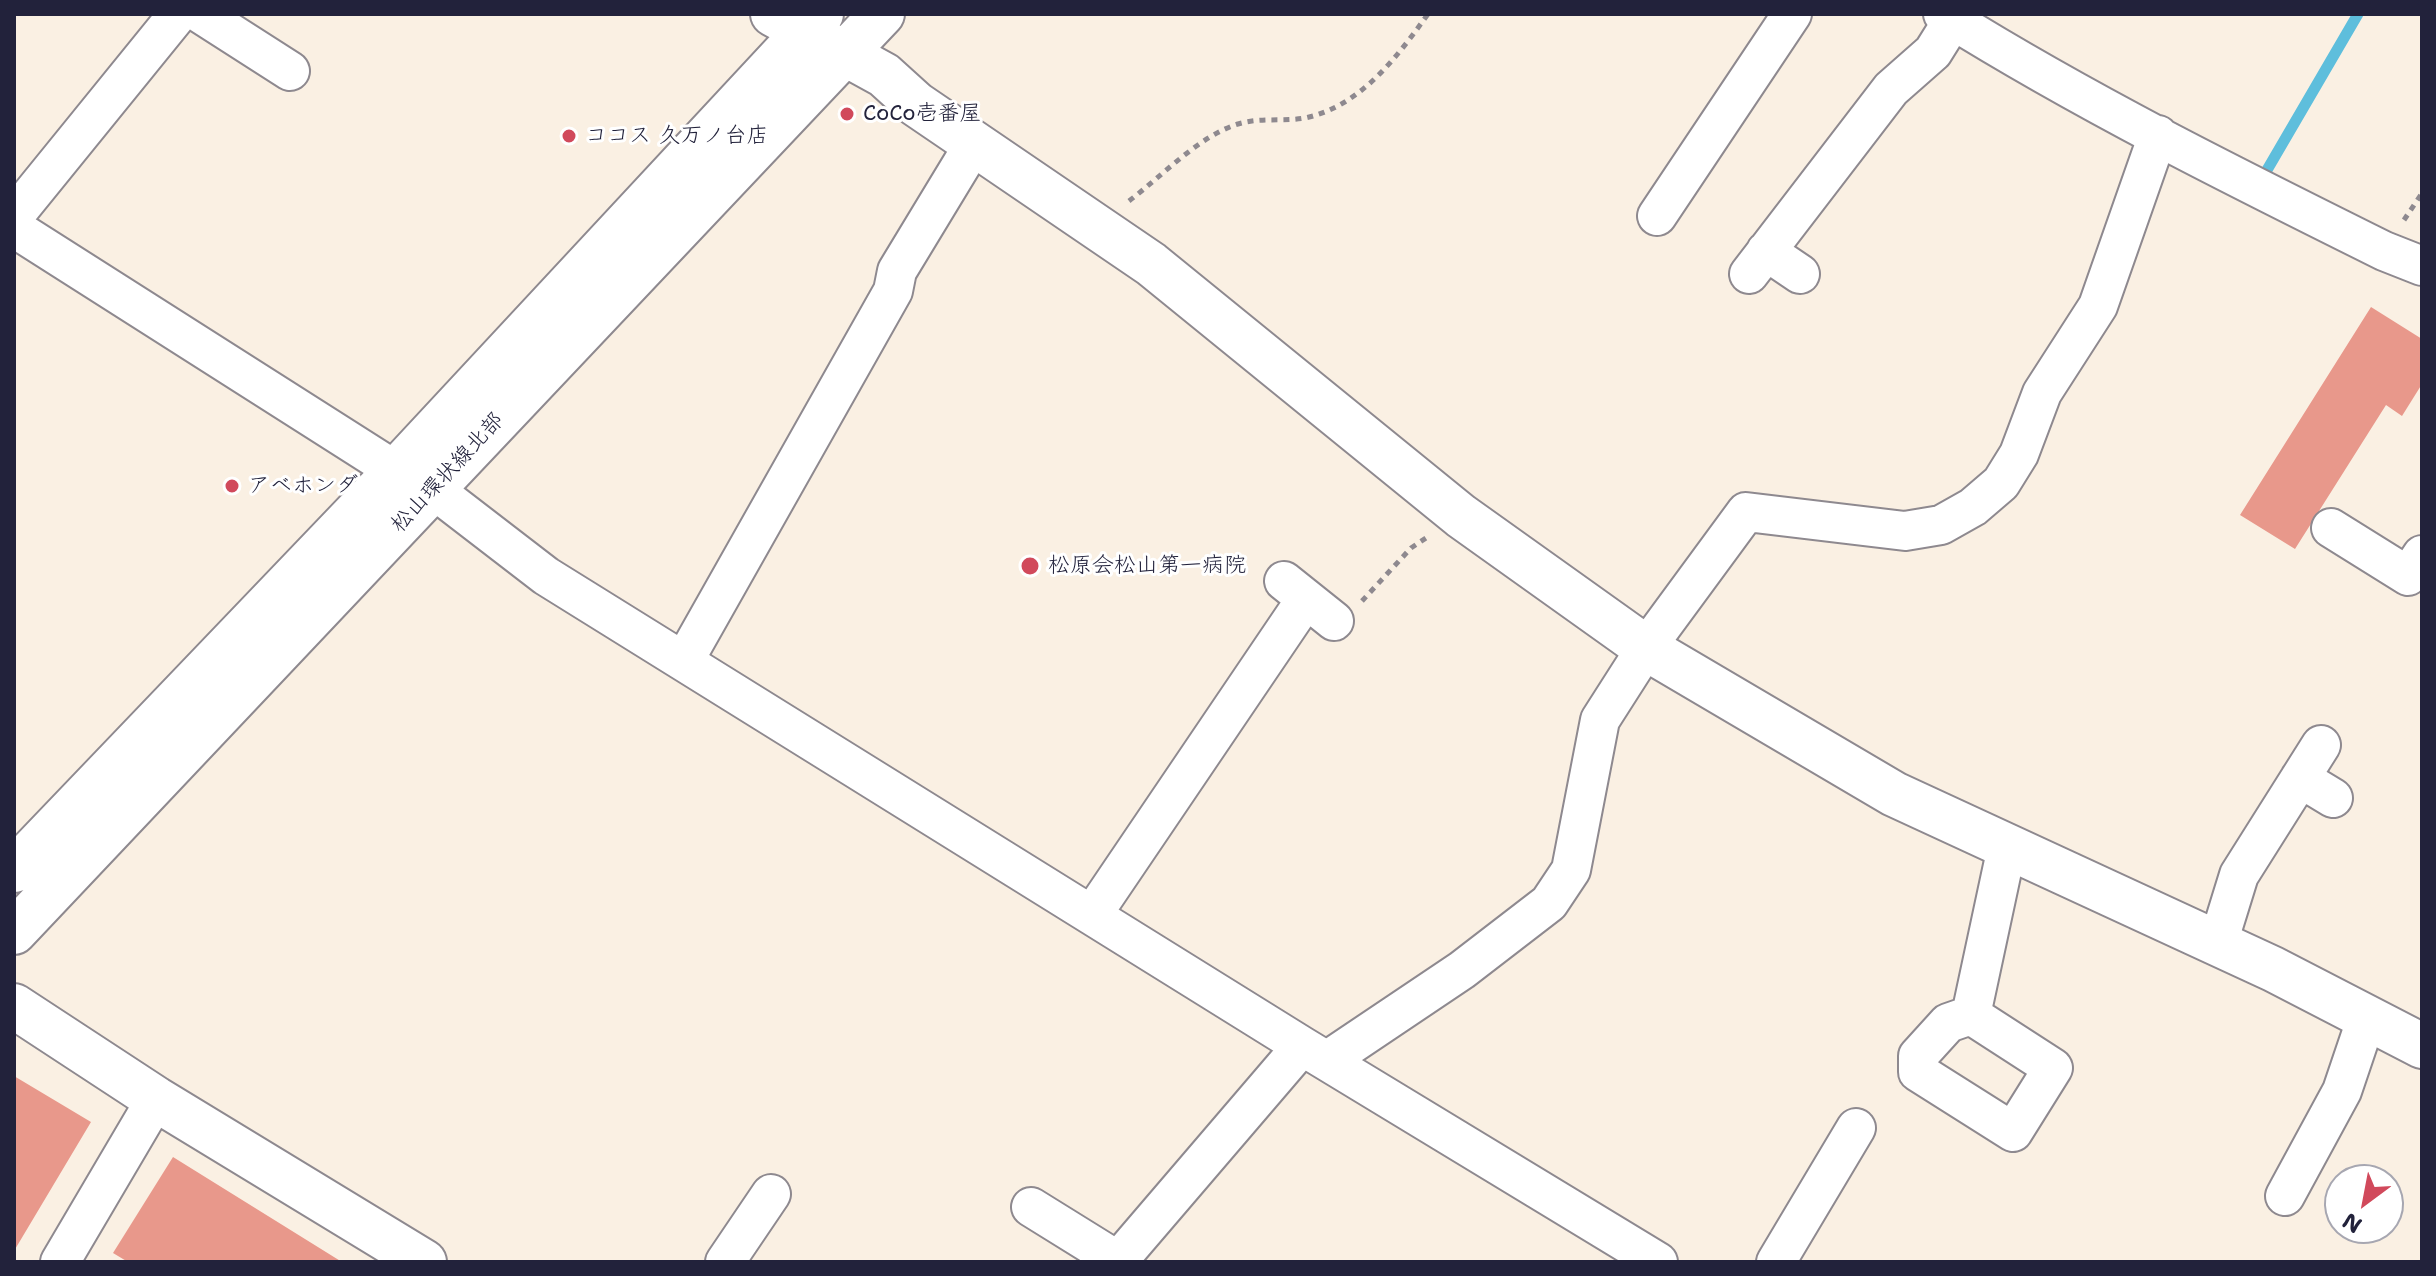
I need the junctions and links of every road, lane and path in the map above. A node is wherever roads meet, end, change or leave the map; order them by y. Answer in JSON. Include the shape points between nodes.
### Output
{"nodes":[{"id":1,"x":178,"y":14,"type":"edge"},
{"id":2,"x":201,"y":14,"type":"edge"},
{"id":3,"x":882,"y":14,"type":"edge"},
{"id":4,"x":1428,"y":14,"type":"edge"},
{"id":5,"x":1792,"y":14,"type":"edge"},
{"id":6,"x":1948,"y":17,"type":"edge"},
{"id":7,"x":799,"y":20,"type":"edge"},
{"id":8,"x":843,"y":55,"type":"junction"},
{"id":9,"x":290,"y":71,"type":"dead end"},
{"id":10,"x":2158,"y":135,"type":"junction"},
{"id":11,"x":974,"y":144,"type":"junction"},
{"id":12,"x":14,"y":216,"type":"edge"},
{"id":13,"x":1657,"y":216,"type":"dead end"},
{"id":14,"x":1097,"y":226,"type":"junction"},
{"id":15,"x":14,"y":228,"type":"edge"},
{"id":16,"x":2422,"y":266,"type":"edge"},
{"id":17,"x":1800,"y":274,"type":"dead end"},
{"id":18,"x":414,"y":480,"type":"junction"},
{"id":19,"x":1461,"y":516,"type":"junction"},
{"id":20,"x":2331,"y":528,"type":"dead end"},
{"id":21,"x":2422,"y":555,"type":"edge"},
{"id":22,"x":1319,"y":603,"type":"joint"},
{"id":23,"x":1646,"y":648,"type":"junction"},
{"id":24,"x":684,"y":661,"type":"junction"},
{"id":25,"x":2321,"y":745,"type":"dead end"},
{"id":26,"x":2300,"y":778,"type":"junction"},
{"id":27,"x":2333,"y":798,"type":"dead end"},
{"id":28,"x":2007,"y":847,"type":"junction"},
{"id":29,"x":14,"y":870,"type":"edge"},
{"id":30,"x":1092,"y":915,"type":"junction"},
{"id":31,"x":14,"y":932,"type":"edge"},
{"id":32,"x":2218,"y":943,"type":"junction"},
{"id":33,"x":14,"y":1006,"type":"edge"},
{"id":34,"x":1971,"y":1015,"type":"dead end"},
{"id":35,"x":2367,"y":1017,"type":"junction"},
{"id":36,"x":2422,"y":1046,"type":"edge"},
{"id":37,"x":1315,"y":1053,"type":"junction"},
{"id":38,"x":156,"y":1099,"type":"junction"},
{"id":39,"x":1856,"y":1128,"type":"dead end"},
{"id":40,"x":771,"y":1194,"type":"dead end"},
{"id":41,"x":2285,"y":1196,"type":"dead end"},
{"id":42,"x":1031,"y":1207,"type":"dead end"},
{"id":43,"x":1117,"y":1261,"type":"edge"},
{"id":44,"x":60,"y":1262,"type":"edge"},
{"id":45,"x":424,"y":1262,"type":"edge"},
{"id":46,"x":725,"y":1262,"type":"edge"},
{"id":47,"x":1658,"y":1262,"type":"edge"},
{"id":48,"x":1776,"y":1262,"type":"edge"}],
"edges":[{"from":1,"to":12,"type":"street"},
{"from":2,"to":9,"type":"street"},
{"from":3,"to":8,"type":"street","name":"松山環状線北部"},
{"from":4,"to":14,"type":"path","via":[[1400,53],[1353,96],[1327,112],[1301,119],[1237,124],[1208,139]]},
{"from":5,"to":13,"type":"street"},
{"from":6,"to":10,"type":"street"},
{"from":6,"to":17,"type":"street","via":[[1933,52],[1891,89],[1758,262]]},
{"from":7,"to":8,"type":"street"},
{"from":7,"to":18,"type":"street","name":"松山環状線北部"},
{"from":8,"to":11,"type":"street","via":[[884,75]]},
{"from":8,"to":18,"type":"street","name":"松山環状線北部"},
{"from":10,"to":16,"type":"street"},
{"from":10,"to":23,"type":"street","via":[[2098,306],[2042,393],[2019,454],[2001,483],[1941,525],[1905,531],[1746,512]]},
{"from":11,"to":14,"type":"street"},
{"from":11,"to":24,"type":"street","via":[[897,271],[893,291]]},
{"from":14,"to":19,"type":"street","via":[[1243,337]]},
{"from":15,"to":18,"type":"street"},
{"from":18,"to":24,"type":"street","via":[[546,576]]},
{"from":18,"to":29,"type":"street","name":"松山環状線北部"},
{"from":18,"to":31,"type":"street","name":"松山環状線北部"},
{"from":19,"to":22,"type":"path"},
{"from":19,"to":23,"type":"street"},
{"from":20,"to":21,"type":"street","via":[[2408,576]]},
{"from":22,"to":30,"type":"street"},
{"from":23,"to":28,"type":"street","via":[[1894,794]]},
{"from":23,"to":37,"type":"street","via":[[1600,720],[1571,870],[1549,903],[1462,970]]},
{"from":24,"to":30,"type":"street"},
{"from":25,"to":26,"type":"street"},
{"from":26,"to":27,"type":"street"},
{"from":26,"to":32,"type":"street","via":[[2239,875]]},
{"from":28,"to":32,"type":"street"},
{"from":28,"to":34,"type":"street"},
{"from":30,"to":37,"type":"street"},
{"from":32,"to":35,"type":"street"},
{"from":33,"to":38,"type":"street"},
{"from":35,"to":36,"type":"street"},
{"from":35,"to":41,"type":"street","via":[[2342,1091]]},
{"from":37,"to":43,"type":"street"},
{"from":37,"to":47,"type":"street"},
{"from":38,"to":44,"type":"street"},
{"from":38,"to":45,"type":"street"},
{"from":39,"to":48,"type":"street"},
{"from":40,"to":46,"type":"street"},
{"from":42,"to":43,"type":"street"}]}
